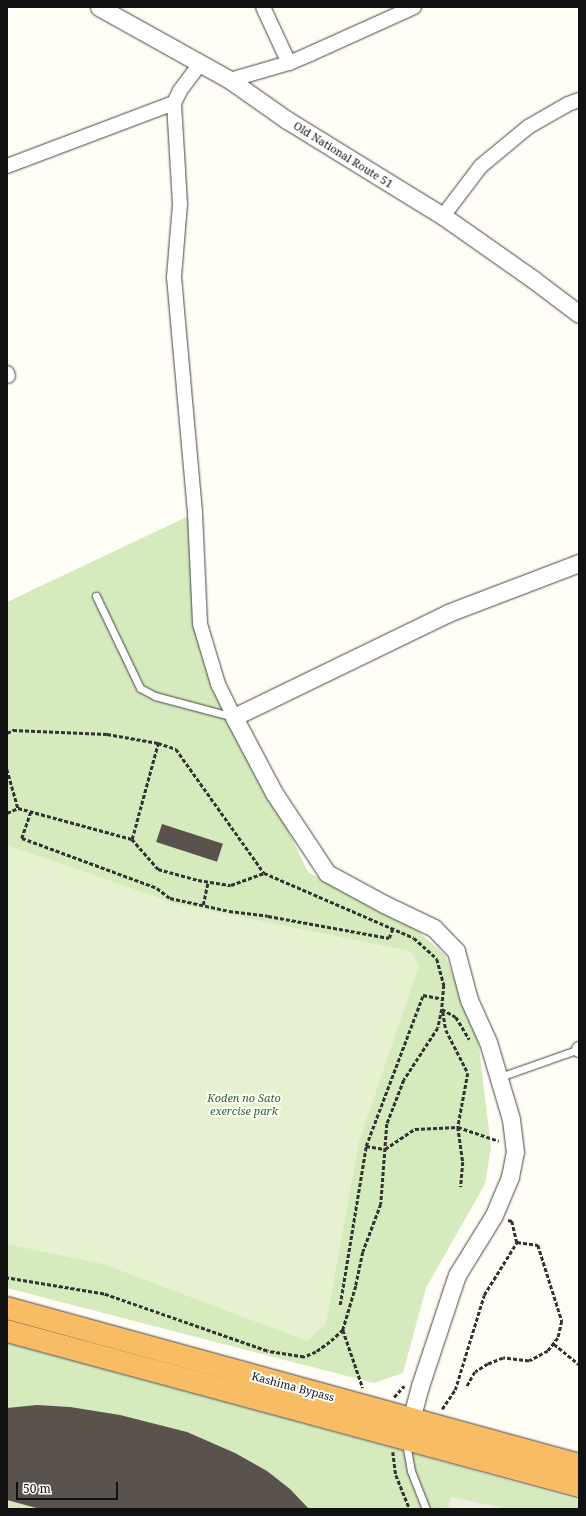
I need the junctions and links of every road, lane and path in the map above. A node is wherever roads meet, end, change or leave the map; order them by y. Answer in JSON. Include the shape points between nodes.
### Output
{"nodes":[{"id":1,"x":99,"y":7,"type":"edge"},
{"id":2,"x":263,"y":7,"type":"edge"},
{"id":3,"x":414,"y":7,"type":"edge"},
{"id":4,"x":289,"y":63,"type":"junction"},
{"id":5,"x":200,"y":64,"type":"junction"},
{"id":6,"x":230,"y":80,"type":"junction"},
{"id":7,"x":579,"y":100,"type":"edge"},
{"id":8,"x":174,"y":103,"type":"junction"},
{"id":9,"x":7,"y":166,"type":"edge"},
{"id":10,"x":443,"y":216,"type":"junction"},
{"id":11,"x":579,"y":314,"type":"edge"},
{"id":12,"x":579,"y":563,"type":"edge"},
{"id":13,"x":96,"y":596,"type":"dead end"},
{"id":14,"x":234,"y":717,"type":"junction"},
{"id":15,"x":7,"y":733,"type":"edge"},
{"id":16,"x":158,"y":743,"type":"junction"},
{"id":17,"x":7,"y":769,"type":"edge"},
{"id":18,"x":18,"y":808,"type":"junction"},
{"id":19,"x":31,"y":812,"type":"junction"},
{"id":20,"x":7,"y":813,"type":"edge"},
{"id":21,"x":132,"y":839,"type":"junction"},
{"id":22,"x":264,"y":873,"type":"junction"},
{"id":23,"x":208,"y":882,"type":"junction"},
{"id":24,"x":203,"y":905,"type":"junction"},
{"id":25,"x":392,"y":930,"type":"junction"},
{"id":26,"x":443,"y":999,"type":"junction"},
{"id":27,"x":442,"y":1009,"type":"junction"},
{"id":28,"x":472,"y":1045,"type":"dead end"},
{"id":29,"x":579,"y":1049,"type":"edge"},
{"id":30,"x":500,"y":1077,"type":"junction"},
{"id":31,"x":458,"y":1127,"type":"junction"},
{"id":32,"x":499,"y":1134,"type":"dead end"},
{"id":33,"x":366,"y":1146,"type":"junction"},
{"id":34,"x":385,"y":1149,"type":"junction"},
{"id":35,"x":461,"y":1187,"type":"dead end"},
{"id":36,"x":502,"y":1219,"type":"dead end"},
{"id":37,"x":517,"y":1242,"type":"junction"},
{"id":38,"x":7,"y":1278,"type":"edge"},
{"id":39,"x":340,"y":1305,"type":"dead end"},
{"id":40,"x":7,"y":1308,"type":"edge"},
{"id":41,"x":343,"y":1330,"type":"junction"},
{"id":42,"x":7,"y":1331,"type":"edge"},
{"id":43,"x":554,"y":1344,"type":"junction"},
{"id":44,"x":579,"y":1364,"type":"edge"},
{"id":45,"x":407,"y":1383,"type":"dead end"},
{"id":46,"x":466,"y":1388,"type":"dead end"},
{"id":47,"x":358,"y":1390,"type":"dead end"},
{"id":48,"x":388,"y":1396,"type":"dead end"},
{"id":49,"x":442,"y":1409,"type":"dead end"},
{"id":50,"x":403,"y":1436,"type":"junction"},
{"id":51,"x":579,"y":1465,"type":"edge"},
{"id":52,"x":579,"y":1486,"type":"edge"},
{"id":53,"x":410,"y":1509,"type":"edge"},
{"id":54,"x":426,"y":1509,"type":"edge"}],
"edges":[{"from":1,"to":5,"type":"street","name":"Old National Route 51"},
{"from":2,"to":4,"type":"street"},
{"from":3,"to":4,"type":"street"},
{"from":4,"to":6,"type":"street"},
{"from":5,"to":6,"type":"street","name":"Old National Route 51"},
{"from":5,"to":8,"type":"street"},
{"from":6,"to":10,"type":"street","name":"Old National Route 51","via":[[287,120]]},
{"from":7,"to":10,"type":"street","via":[[528,127],[482,166]]},
{"from":8,"to":9,"type":"street"},
{"from":8,"to":14,"type":"street","via":[[180,204],[174,277],[195,514],[200,624],[218,684]]},
{"from":10,"to":11,"type":"street","name":"Old National Route 51"},
{"from":12,"to":14,"type":"street","via":[[448,613]]},
{"from":13,"to":14,"type":"lane","via":[[140,688],[155,696]]},
{"from":14,"to":30,"type":"street","via":[[274,793],[327,874],[434,928],[456,951],[469,1000]]},
{"from":15,"to":16,"type":"path","via":[[14,730],[107,734]]},
{"from":16,"to":21,"type":"path"},
{"from":16,"to":22,"type":"path","via":[[176,749]]},
{"from":17,"to":18,"type":"path"},
{"from":18,"to":19,"type":"path"},
{"from":18,"to":20,"type":"path"},
{"from":19,"to":21,"type":"path"},
{"from":19,"to":24,"type":"path","via":[[22,838],[157,888],[170,898]]},
{"from":21,"to":23,"type":"path","via":[[158,869]]},
{"from":22,"to":23,"type":"path","via":[[231,885]]},
{"from":22,"to":25,"type":"path"},
{"from":23,"to":24,"type":"path"},
{"from":24,"to":25,"type":"path","via":[[389,938]]},
{"from":25,"to":26,"type":"path","via":[[414,938],[437,959],[444,985]]},
{"from":26,"to":27,"type":"path"},
{"from":26,"to":33,"type":"path","via":[[423,995]]},
{"from":27,"to":28,"type":"path","via":[[456,1017]]},
{"from":27,"to":31,"type":"path","via":[[446,1030],[468,1073]]},
{"from":27,"to":34,"type":"path","via":[[438,1028],[404,1080],[387,1124]]},
{"from":29,"to":30,"type":"lane"},
{"from":30,"to":50,"type":"street","via":[[511,1119],[515,1152],[510,1177],[494,1215],[457,1275]]},
{"from":31,"to":32,"type":"path","via":[[500,1142]]},
{"from":31,"to":34,"type":"path","via":[[415,1129]]},
{"from":31,"to":35,"type":"path","via":[[463,1162]]},
{"from":33,"to":34,"type":"path"},
{"from":33,"to":39,"type":"path"},
{"from":34,"to":41,"type":"path","via":[[381,1204],[363,1252]]},
{"from":36,"to":37,"type":"path","via":[[512,1220]]},
{"from":37,"to":43,"type":"path","via":[[538,1245],[562,1321]]},
{"from":37,"to":49,"type":"path","via":[[484,1294],[455,1390]]},
{"from":38,"to":41,"type":"path","via":[[104,1294],[267,1351],[286,1355],[304,1357],[316,1352]]},
{"from":40,"to":50,"type":"highway","name":"Kashima Bypass"},
{"from":41,"to":47,"type":"path","via":[[365,1392]]},
{"from":42,"to":50,"type":"highway","name":"Kashima Bypass"},
{"from":43,"to":44,"type":"path"},
{"from":43,"to":46,"type":"path","via":[[548,1352],[529,1361],[502,1358],[488,1364],[475,1372]]},
{"from":45,"to":48,"type":"path","via":[[395,1397]]},
{"from":50,"to":51,"type":"highway","name":"Kashima Bypass"},
{"from":50,"to":52,"type":"highway","name":"Kashima Bypass"},
{"from":50,"to":53,"type":"path","via":[[396,1475]]},
{"from":50,"to":54,"type":"lane","via":[[411,1471]]}]}
